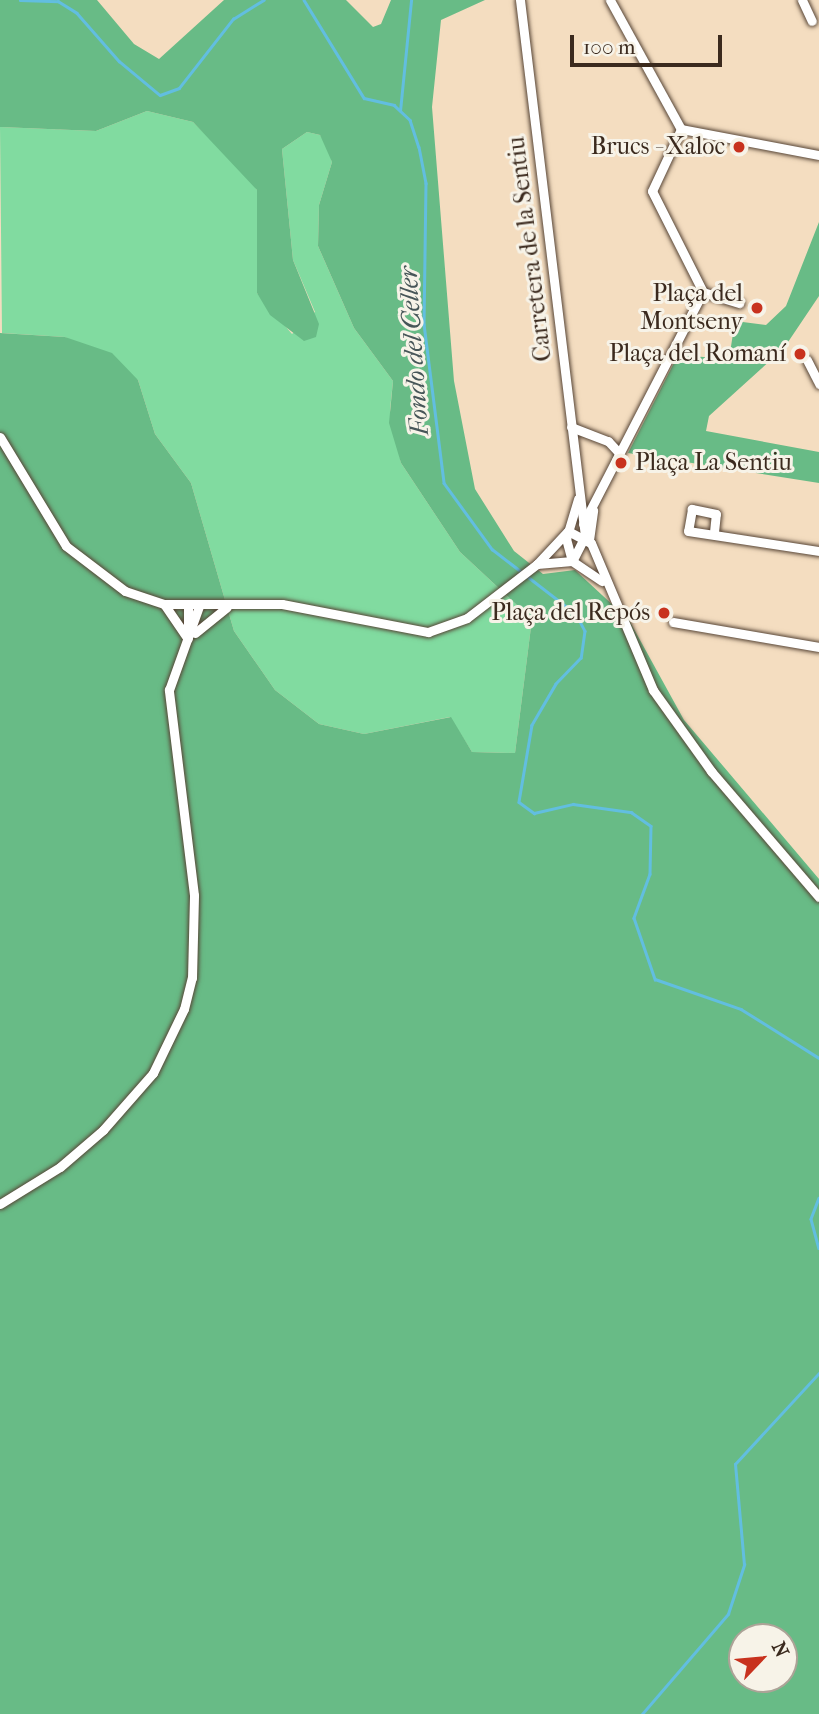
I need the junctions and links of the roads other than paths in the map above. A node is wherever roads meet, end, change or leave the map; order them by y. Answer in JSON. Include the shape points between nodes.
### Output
{"nodes":[{"id":1,"x":520,"y":0,"type":"edge"},
{"id":2,"x":610,"y":0,"type":"edge"},
{"id":3,"x":802,"y":0,"type":"edge"},
{"id":4,"x":813,"y":21,"type":"dead end"},
{"id":5,"x":681,"y":129,"type":"junction"},
{"id":6,"x":819,"y":155,"type":"edge"},
{"id":7,"x":703,"y":292,"type":"junction"},
{"id":8,"x":739,"y":303,"type":"dead end"},
{"id":9,"x":807,"y":360,"type":"dead end"},
{"id":10,"x":819,"y":384,"type":"edge"},
{"id":11,"x":572,"y":427,"type":"junction"},
{"id":12,"x":630,"y":432,"type":"junction"},
{"id":13,"x":0,"y":437,"type":"edge"},
{"id":14,"x":608,"y":441,"type":"junction"},
{"id":15,"x":619,"y":453,"type":"junction"},
{"id":16,"x":580,"y":494,"type":"junction"},
{"id":17,"x":593,"y":506,"type":"junction"},
{"id":18,"x":583,"y":523,"type":"junction"},
{"id":19,"x":568,"y":531,"type":"junction"},
{"id":20,"x":714,"y":532,"type":"dead end"},
{"id":21,"x":587,"y":538,"type":"junction"},
{"id":22,"x":819,"y":551,"type":"edge"},
{"id":23,"x":572,"y":561,"type":"junction"},
{"id":24,"x":533,"y":567,"type":"junction"},
{"id":25,"x":607,"y":588,"type":"junction"},
{"id":26,"x":164,"y":604,"type":"junction"},
{"id":27,"x":194,"y":606,"type":"junction"},
{"id":28,"x":229,"y":606,"type":"junction"},
{"id":29,"x":673,"y":622,"type":"dead end"},
{"id":30,"x":188,"y":639,"type":"junction"},
{"id":31,"x":819,"y":647,"type":"edge"},
{"id":32,"x":819,"y":897,"type":"edge"},
{"id":33,"x":0,"y":1204,"type":"edge"}],
"edges":[{"from":1,"to":11,"type":"street","name":"Carretera de la Sentiu"},
{"from":2,"to":5,"type":"street"},
{"from":3,"to":4,"type":"street"},
{"from":5,"to":6,"type":"street"},
{"from":5,"to":7,"type":"street","via":[[652,191]]},
{"from":7,"to":8,"type":"street"},
{"from":7,"to":12,"type":"street"},
{"from":9,"to":10,"type":"street"},
{"from":11,"to":14,"type":"street"},
{"from":11,"to":16,"type":"street","name":"Carretera de la Sentiu"},
{"from":12,"to":14,"type":"street"},
{"from":12,"to":15,"type":"street"},
{"from":13,"to":26,"type":"street","via":[[66,546],[125,591]]},
{"from":14,"to":15,"type":"street"},
{"from":15,"to":17,"type":"street"},
{"from":16,"to":18,"type":"street","name":"Carretera de la Sentiu"},
{"from":16,"to":19,"type":"street"},
{"from":17,"to":18,"type":"street"},
{"from":17,"to":21,"type":"street"},
{"from":18,"to":21,"type":"street","name":"Carretera de la Sentiu"},
{"from":19,"to":21,"type":"street"},
{"from":19,"to":23,"type":"street","via":[[566,547]]},
{"from":19,"to":24,"type":"street"},
{"from":20,"to":22,"type":"street"},
{"from":21,"to":23,"type":"street"},
{"from":21,"to":25,"type":"street","name":"Carretera de la Sentiu"},
{"from":23,"to":24,"type":"street"},
{"from":23,"to":25,"type":"street"},
{"from":24,"to":28,"type":"street","via":[[467,618],[428,632],[371,625],[301,606]]},
{"from":25,"to":32,"type":"street","via":[[653,690],[711,771]]},
{"from":26,"to":27,"type":"street"},
{"from":26,"to":30,"type":"street"},
{"from":27,"to":28,"type":"street"},
{"from":27,"to":30,"type":"street"},
{"from":28,"to":30,"type":"street"},
{"from":29,"to":31,"type":"street"},
{"from":30,"to":33,"type":"street","via":[[169,690],[194,895],[192,978],[184,1009],[153,1073],[103,1130],[61,1167]]}]}
